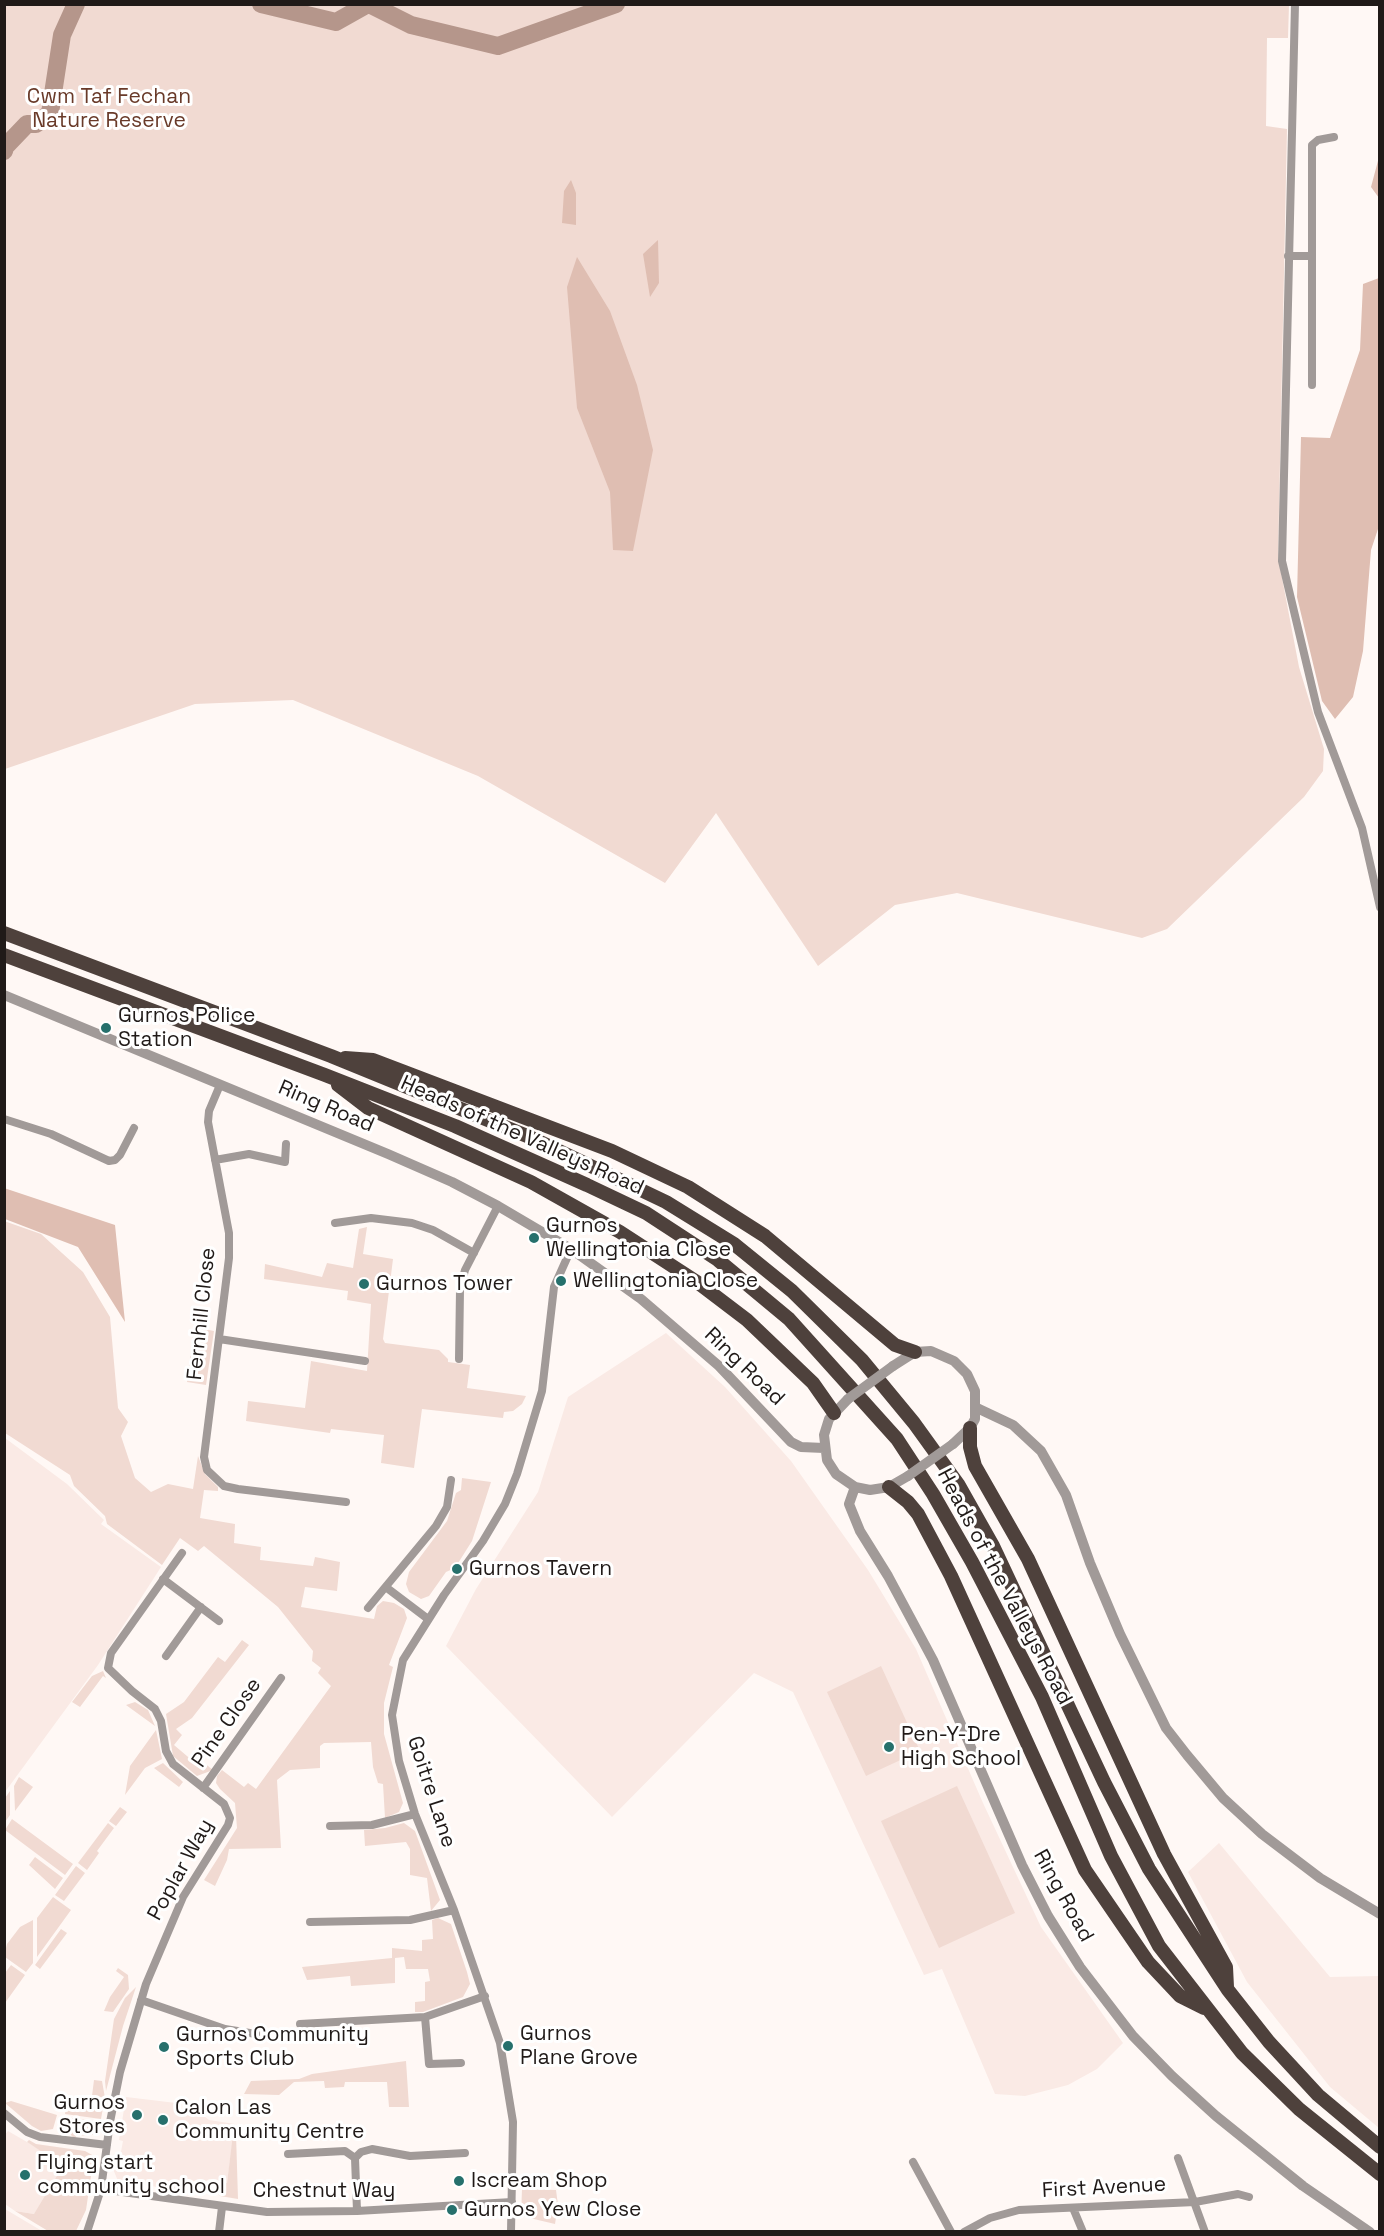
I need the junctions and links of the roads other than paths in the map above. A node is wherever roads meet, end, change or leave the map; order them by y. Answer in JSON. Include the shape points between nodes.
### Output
{"nodes":[{"id":1,"x":1295,"y":4,"type":"edge"},
{"id":2,"x":1334,"y":137,"type":"dead end"},
{"id":3,"x":1288,"y":256,"type":"junction"},
{"id":4,"x":1310,"y":256,"type":"junction"},
{"id":5,"x":1312,"y":385,"type":"dead end"},
{"id":6,"x":1380,"y":907,"type":"edge"},
{"id":7,"x":4,"y":933,"type":"edge"},
{"id":8,"x":4,"y":955,"type":"edge"},
{"id":9,"x":4,"y":995,"type":"edge"},
{"id":10,"x":332,"y":1056,"type":"junction"},
{"id":11,"x":325,"y":1075,"type":"junction"},
{"id":12,"x":220,"y":1085,"type":"junction"},
{"id":13,"x":4,"y":1119,"type":"edge"},
{"id":14,"x":134,"y":1128,"type":"dead end"},
{"id":15,"x":286,"y":1144,"type":"dead end"},
{"id":16,"x":215,"y":1160,"type":"junction"},
{"id":17,"x":498,"y":1206,"type":"junction"},
{"id":18,"x":335,"y":1223,"type":"dead end"},
{"id":19,"x":571,"y":1249,"type":"junction"},
{"id":20,"x":474,"y":1253,"type":"junction"},
{"id":21,"x":219,"y":1339,"type":"junction"},
{"id":22,"x":915,"y":1352,"type":"junction"},
{"id":23,"x":459,"y":1359,"type":"dead end"},
{"id":24,"x":365,"y":1361,"type":"dead end"},
{"id":25,"x":977,"y":1408,"type":"junction"},
{"id":26,"x":834,"y":1413,"type":"junction"},
{"id":27,"x":970,"y":1428,"type":"junction"},
{"id":28,"x":824,"y":1448,"type":"junction"},
{"id":29,"x":451,"y":1480,"type":"dead end"},
{"id":30,"x":855,"y":1487,"type":"junction"},
{"id":31,"x":889,"y":1487,"type":"junction"},
{"id":32,"x":345,"y":1502,"type":"dead end"},
{"id":33,"x":182,"y":1553,"type":"dead end"},
{"id":34,"x":163,"y":1579,"type":"junction"},
{"id":35,"x":387,"y":1588,"type":"junction"},
{"id":36,"x":201,"y":1607,"type":"junction"},
{"id":37,"x":368,"y":1608,"type":"dead end"},
{"id":38,"x":428,"y":1619,"type":"junction"},
{"id":39,"x":219,"y":1621,"type":"dead end"},
{"id":40,"x":166,"y":1656,"type":"dead end"},
{"id":41,"x":281,"y":1678,"type":"dead end"},
{"id":42,"x":204,"y":1788,"type":"junction"},
{"id":43,"x":415,"y":1814,"type":"junction"},
{"id":44,"x":330,"y":1826,"type":"dead end"},
{"id":45,"x":454,"y":1911,"type":"junction"},
{"id":46,"x":1380,"y":1914,"type":"edge"},
{"id":47,"x":310,"y":1922,"type":"dead end"},
{"id":48,"x":1228,"y":1990,"type":"junction"},
{"id":49,"x":485,"y":1996,"type":"junction"},
{"id":50,"x":141,"y":2000,"type":"junction"},
{"id":51,"x":1206,"y":2009,"type":"junction"},
{"id":52,"x":425,"y":2017,"type":"junction"},
{"id":53,"x":300,"y":2024,"type":"dead end"},
{"id":54,"x":256,"y":2034,"type":"dead end"},
{"id":55,"x":461,"y":2063,"type":"dead end"},
{"id":56,"x":6,"y":2118,"type":"edge"},
{"id":57,"x":107,"y":2145,"type":"junction"},
{"id":58,"x":1380,"y":2147,"type":"edge"},
{"id":59,"x":465,"y":2153,"type":"dead end"},
{"id":60,"x":288,"y":2154,"type":"dead end"},
{"id":61,"x":355,"y":2158,"type":"junction"},
{"id":62,"x":1178,"y":2158,"type":"dead end"},
{"id":63,"x":913,"y":2162,"type":"dead end"},
{"id":64,"x":1380,"y":2174,"type":"edge"},
{"id":65,"x":101,"y":2189,"type":"junction"},
{"id":66,"x":1249,"y":2197,"type":"dead end"},
{"id":67,"x":512,"y":2202,"type":"junction"},
{"id":68,"x":1194,"y":2202,"type":"junction"},
{"id":69,"x":222,"y":2207,"type":"junction"},
{"id":70,"x":1073,"y":2208,"type":"junction"},
{"id":71,"x":357,"y":2211,"type":"junction"},
{"id":72,"x":87,"y":2232,"type":"edge"},
{"id":73,"x":219,"y":2232,"type":"edge"},
{"id":74,"x":511,"y":2232,"type":"edge"},
{"id":75,"x":951,"y":2232,"type":"edge"},
{"id":76,"x":964,"y":2232,"type":"edge"},
{"id":77,"x":1083,"y":2232,"type":"edge"},
{"id":78,"x":1205,"y":2232,"type":"edge"},
{"id":79,"x":1370,"y":2232,"type":"edge"}],
"edges":[{"from":1,"to":3,"type":"street"},
{"from":2,"to":4,"type":"street","via":[[1311,145]]},
{"from":3,"to":4,"type":"street"},
{"from":3,"to":6,"type":"street","via":[[1282,561],[1318,712],[1362,828]]},
{"from":4,"to":5,"type":"street"},
{"from":7,"to":10,"type":"highway","name":"Heads of the Valleys Road"},
{"from":8,"to":11,"type":"highway","name":"Heads of the Valleys Road"},
{"from":9,"to":12,"type":"street","name":"Ring Road"},
{"from":10,"to":22,"type":"highway","via":[[373,1060],[612,1151],[688,1187],[765,1236],[895,1345]]},
{"from":10,"to":48,"type":"highway","name":"Heads of the Valleys Road","via":[[532,1138],[666,1202],[734,1244],[792,1291],[862,1360],[958,1484],[993,1546],[1149,1869]]},
{"from":11,"to":26,"type":"highway","via":[[368,1108],[531,1182],[620,1232],[697,1282],[747,1320],[813,1383]]},
{"from":11,"to":51,"type":"highway","name":"Heads of the Valleys Road","via":[[514,1152],[646,1213],[718,1260],[797,1327],[897,1439],[933,1494],[1042,1697],[1111,1856],[1159,1946]]},
{"from":12,"to":16,"type":"street","name":"Fernhill Close","via":[[208,1122]]},
{"from":12,"to":17,"type":"street","name":"Ring Road","via":[[452,1182]]},
{"from":13,"to":14,"type":"street","via":[[51,1134],[109,1161],[120,1155]]},
{"from":15,"to":16,"type":"street","via":[[285,1162],[249,1154]]},
{"from":16,"to":21,"type":"street","name":"Fernhill Close","via":[[229,1233]]},
{"from":17,"to":19,"type":"street","name":"Ring Road"},
{"from":17,"to":20,"type":"street"},
{"from":18,"to":20,"type":"street","via":[[371,1218],[412,1223],[434,1230]]},
{"from":19,"to":28,"type":"street","name":"Ring Road","via":[[642,1299],[718,1366],[791,1442],[801,1448]]},
{"from":19,"to":38,"type":"street","name":"Goitre Lane","via":[[554,1287],[542,1391],[518,1474],[483,1541]]},
{"from":20,"to":23,"type":"street","via":[[460,1290]]},
{"from":21,"to":24,"type":"street"},
{"from":21,"to":32,"type":"street","name":"Fernhill Close","via":[[204,1457],[207,1470],[224,1486]]},
{"from":22,"to":25,"type":"street","via":[[931,1351],[954,1361],[967,1374]]},
{"from":22,"to":26,"type":"street","bridge":true},
{"from":25,"to":27,"type":"street"},
{"from":25,"to":46,"type":"street","via":[[1013,1425],[1041,1451],[1066,1495],[1120,1634],[1166,1728],[1186,1755],[1223,1798],[1262,1834],[1320,1878]]},
{"from":26,"to":28,"type":"street","via":[[824,1435]]},
{"from":27,"to":31,"type":"street","bridge":true},
{"from":27,"to":48,"type":"highway","via":[[975,1466],[1028,1559],[1164,1854],[1226,1967]]},
{"from":28,"to":30,"type":"street","via":[[836,1474]]},
{"from":29,"to":35,"type":"street","via":[[447,1507]]},
{"from":30,"to":31,"type":"street"},
{"from":30,"to":79,"type":"street","name":"Ring Road","via":[[849,1504],[860,1531],[933,1660],[1022,1865],[1080,1967],[1133,2036],[1181,2084],[1303,2186]]},
{"from":31,"to":51,"type":"highway","via":[[918,1514],[951,1576],[1085,1870],[1148,1962],[1180,1996]]},
{"from":33,"to":34,"type":"street","name":"Poplar Way"},
{"from":34,"to":36,"type":"street"},
{"from":34,"to":42,"type":"street","name":"Poplar Way","via":[[111,1653],[108,1668],[155,1708],[173,1764]]},
{"from":35,"to":37,"type":"street"},
{"from":35,"to":38,"type":"street"},
{"from":36,"to":39,"type":"street"},
{"from":36,"to":40,"type":"street"},
{"from":38,"to":43,"type":"street","name":"Goitre Lane","via":[[404,1660],[392,1715],[399,1761]]},
{"from":41,"to":42,"type":"street","name":"Pine Close"},
{"from":42,"to":50,"type":"street","name":"Poplar Way","via":[[228,1810],[228,1825],[183,1898]]},
{"from":43,"to":44,"type":"street","via":[[372,1825]]},
{"from":43,"to":45,"type":"street","name":"Goitre Lane"},
{"from":45,"to":47,"type":"street","via":[[410,1920]]},
{"from":45,"to":49,"type":"street","name":"Goitre Lane"},
{"from":48,"to":58,"type":"highway","name":"Heads of the Valleys Road","via":[[1318,2095]]},
{"from":49,"to":52,"type":"street"},
{"from":49,"to":67,"type":"street","name":"Goitre Lane","via":[[500,2043],[512,2107]]},
{"from":50,"to":54,"type":"street","via":[[225,2029]]},
{"from":50,"to":57,"type":"street","name":"Poplar Way","via":[[120,2072]]},
{"from":51,"to":64,"type":"highway","name":"Heads of the Valleys Road","via":[[1299,2109]]},
{"from":52,"to":53,"type":"street"},
{"from":52,"to":55,"type":"street","via":[[429,2064]]},
{"from":56,"to":57,"type":"street","via":[[40,2137]]},
{"from":57,"to":65,"type":"street","name":"Poplar Way"},
{"from":59,"to":61,"type":"street","via":[[410,2156],[372,2149]]},
{"from":60,"to":61,"type":"street","via":[[345,2151]]},
{"from":61,"to":71,"type":"street"},
{"from":62,"to":68,"type":"street"},
{"from":63,"to":75,"type":"street"},
{"from":65,"to":69,"type":"street","name":"Chestnut Way"},
{"from":65,"to":72,"type":"street","name":"Poplar Way"},
{"from":66,"to":68,"type":"street","name":"First Avenue","via":[[1238,2194]]},
{"from":67,"to":71,"type":"street","name":"Chestnut Way"},
{"from":67,"to":74,"type":"street","name":"Goitre Lane"},
{"from":68,"to":70,"type":"street","name":"First Avenue"},
{"from":68,"to":78,"type":"street"},
{"from":69,"to":71,"type":"street","name":"Chestnut Way","via":[[267,2212]]},
{"from":69,"to":73,"type":"street"},
{"from":70,"to":76,"type":"street","name":"First Avenue","via":[[1019,2210],[990,2218]]},
{"from":70,"to":77,"type":"street"}]}
